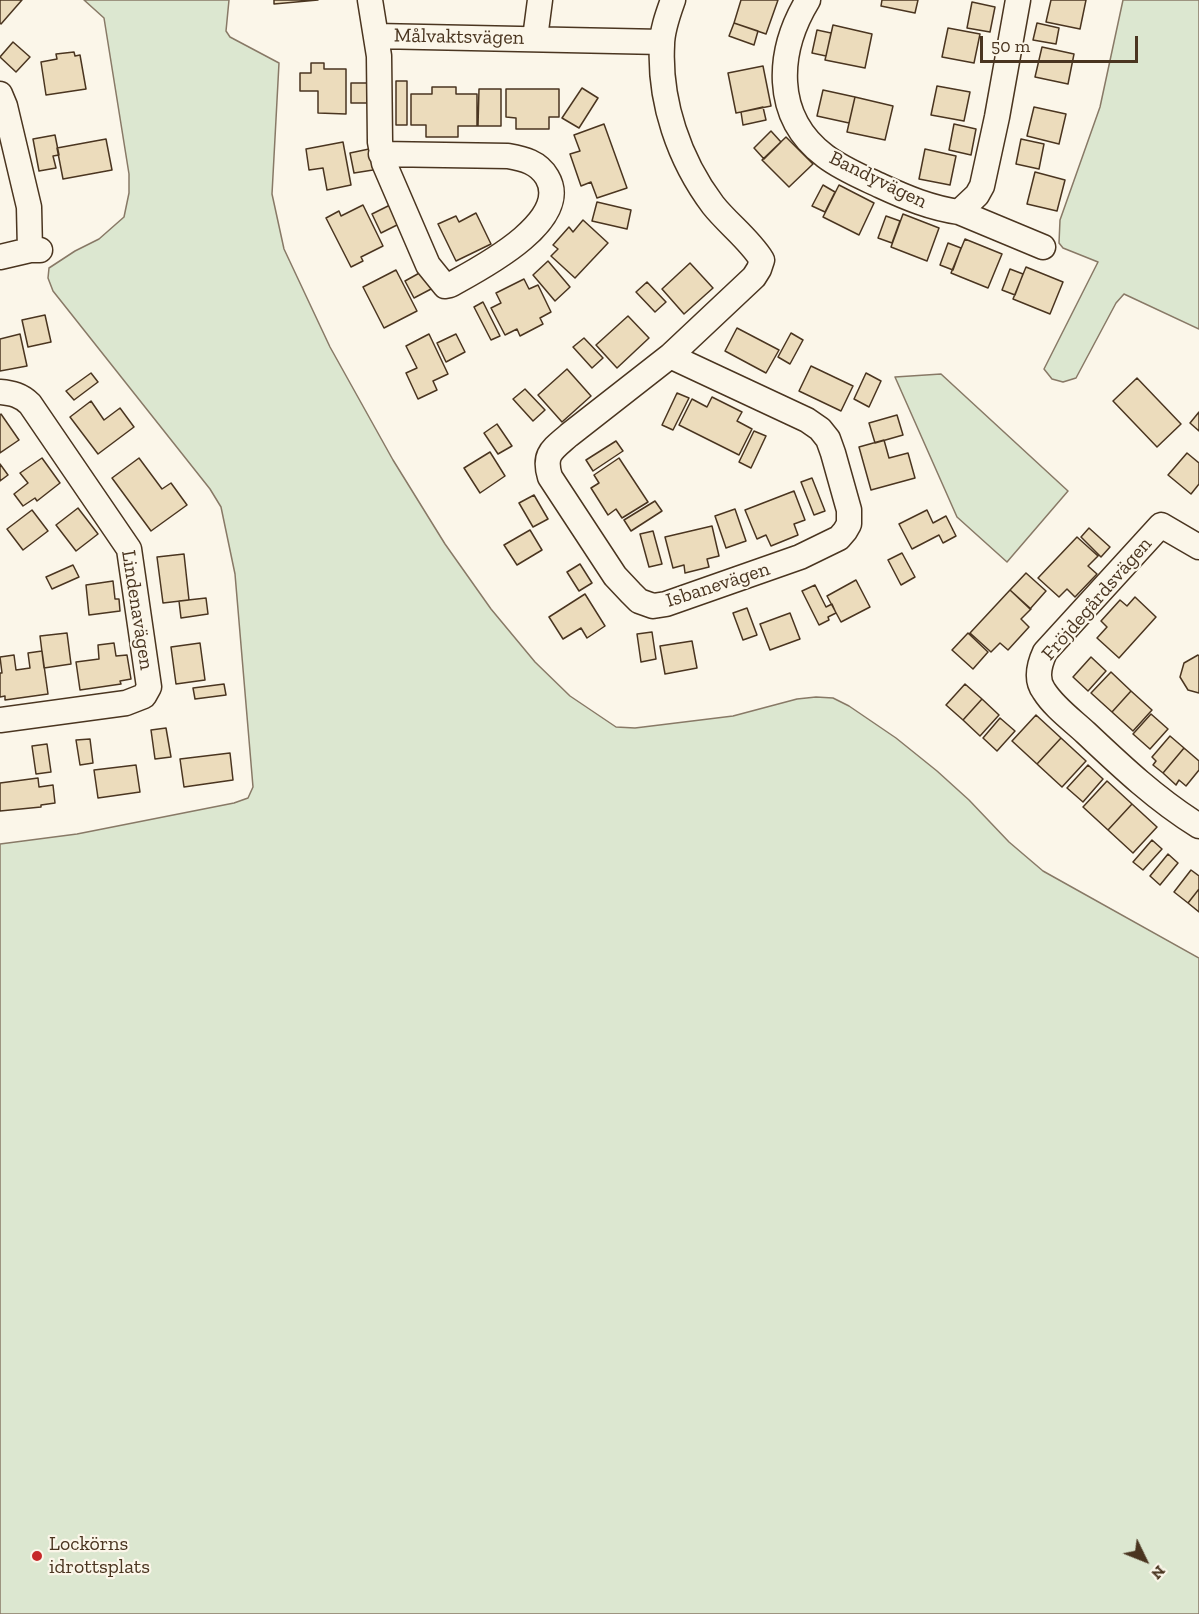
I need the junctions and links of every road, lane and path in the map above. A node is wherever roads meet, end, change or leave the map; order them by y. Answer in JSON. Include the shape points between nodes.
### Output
{"nodes":[{"id":1,"x":370,"y":0,"type":"edge"},
{"id":2,"x":540,"y":0,"type":"edge"},
{"id":3,"x":673,"y":0,"type":"edge"},
{"id":4,"x":808,"y":0,"type":"edge"},
{"id":5,"x":1018,"y":0,"type":"edge"},
{"id":6,"x":376,"y":36,"type":"junction"},
{"id":7,"x":535,"y":38,"type":"junction"},
{"id":8,"x":662,"y":42,"type":"junction"},
{"id":9,"x":0,"y":94,"type":"edge"},
{"id":10,"x":381,"y":154,"type":"junction"},
{"id":11,"x":959,"y":212,"type":"junction"},
{"id":12,"x":1043,"y":248,"type":"dead end"},
{"id":13,"x":0,"y":257,"type":"edge"},
{"id":14,"x":670,"y":356,"type":"junction"},
{"id":15,"x":0,"y":392,"type":"edge"},
{"id":16,"x":1199,"y":547,"type":"edge"},
{"id":17,"x":0,"y":720,"type":"edge"},
{"id":18,"x":1199,"y":826,"type":"edge"}],
"edges":[{"from":1,"to":6,"type":"street"},
{"from":2,"to":7,"type":"street"},
{"from":3,"to":8,"type":"street"},
{"from":4,"to":11,"type":"street","name":"Bandyvägen","via":[[794,26],[784,70],[785,87],[798,124],[824,155],[842,167],[925,205]]},
{"from":5,"to":11,"type":"street","via":[[982,186]]},
{"from":6,"to":7,"type":"street","name":"Målvaktsvägen"},
{"from":6,"to":10,"type":"street","name":"Målvaktsvägen"},
{"from":7,"to":8,"type":"street","name":"Målvaktsvägen"},
{"from":8,"to":14,"type":"street","name":"Isbanevägen","via":[[667,106],[691,171],[712,204],[762,260],[754,277]]},
{"from":9,"to":13,"type":"street","via":[[35,250]]},
{"from":10,"to":10,"type":"street","name":"Målvaktsvägen","via":[[428,265],[445,286],[499,257],[538,222],[551,201],[553,192],[544,172],[525,159]]},
{"from":11,"to":12,"type":"street","name":"Bandyvägen"},
{"from":14,"to":14,"type":"street","name":"Isbanevägen","via":[[569,435],[547,458],[550,477],[615,576],[639,601],[653,606],[800,557],[839,538],[849,524],[849,510],[833,453],[820,429]]},
{"from":15,"to":17,"type":"street","name":"Lindenavägen","via":[[12,393],[30,404],[129,549],[148,687],[144,696],[126,703]]},
{"from":16,"to":18,"type":"street","name":"Fröjdegårdsvägen","via":[[1161,525],[1045,652],[1039,666],[1043,691],[1059,709],[1148,790]]}]}
